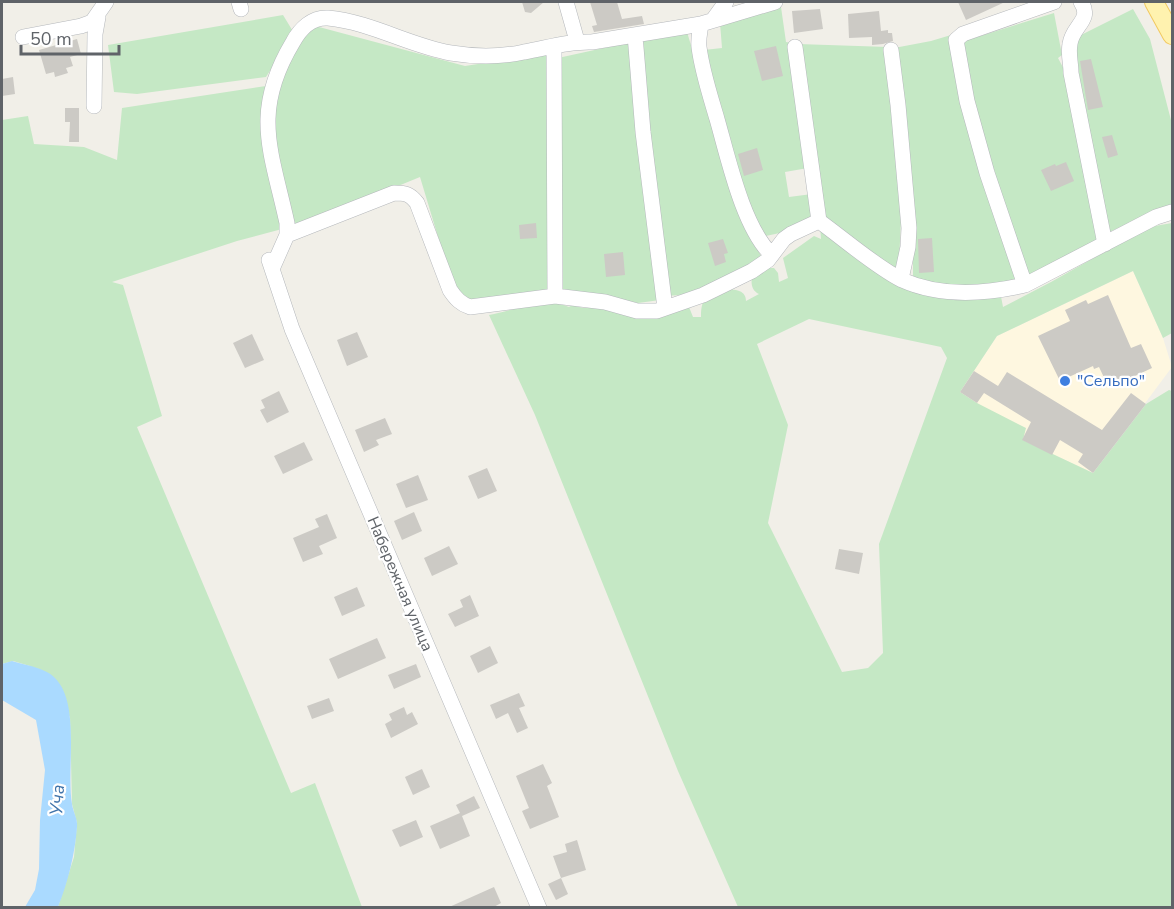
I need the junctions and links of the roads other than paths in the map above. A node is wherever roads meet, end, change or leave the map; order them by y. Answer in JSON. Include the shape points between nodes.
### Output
{"nodes":[{"id":1,"x":105,"y":2,"type":"edge"},
{"id":2,"x":566,"y":2,"type":"edge"},
{"id":3,"x":726,"y":2,"type":"edge"},
{"id":4,"x":1054,"y":2,"type":"edge"},
{"id":5,"x":1081,"y":2,"type":"edge"},
{"id":6,"x":1154,"y":2,"type":"edge"},
{"id":7,"x":765,"y":3,"type":"edge"},
{"id":8,"x":98,"y":17,"type":"junction"},
{"id":9,"x":707,"y":22,"type":"junction"},
{"id":10,"x":635,"y":35,"type":"junction"},
{"id":11,"x":1173,"y":35,"type":"edge"},
{"id":12,"x":23,"y":37,"type":"dead end"},
{"id":13,"x":577,"y":41,"type":"junction"},
{"id":14,"x":554,"y":46,"type":"junction"},
{"id":15,"x":795,"y":47,"type":"dead end"},
{"id":16,"x":891,"y":50,"type":"dead end"},
{"id":17,"x":94,"y":106,"type":"dead end"},
{"id":18,"x":1173,"y":212,"type":"edge"},
{"id":19,"x":819,"y":221,"type":"junction"},
{"id":20,"x":287,"y":235,"type":"junction"},
{"id":21,"x":1105,"y":244,"type":"junction"},
{"id":22,"x":772,"y":255,"type":"junction"},
{"id":23,"x":901,"y":279,"type":"junction"},
{"id":24,"x":1025,"y":285,"type":"junction"},
{"id":25,"x":555,"y":296,"type":"junction"},
{"id":26,"x":665,"y":308,"type":"junction"},
{"id":27,"x":539,"y":908,"type":"edge"}],
"edges":[{"from":1,"to":8,"type":"street"},
{"from":2,"to":13,"type":"street"},
{"from":3,"to":9,"type":"street"},
{"from":4,"to":24,"type":"street","via":[[963,34],[956,40],[987,173]]},
{"from":5,"to":21,"type":"street","via":[[1086,10],[1069,45],[1071,73]]},
{"from":6,"to":11,"type":"main road"},
{"from":7,"to":9,"type":"street"},
{"from":8,"to":12,"type":"street","via":[[81,27]]},
{"from":8,"to":17,"type":"street"},
{"from":9,"to":10,"type":"street"},
{"from":9,"to":22,"type":"street","via":[[699,45],[701,59],[729,160],[744,205]]},
{"from":10,"to":13,"type":"street"},
{"from":10,"to":26,"type":"street"},
{"from":13,"to":14,"type":"street"},
{"from":14,"to":20,"type":"street","via":[[523,53],[475,56],[450,53],[327,18],[307,24],[287,52],[268,108],[268,139]]},
{"from":14,"to":25,"type":"street"},
{"from":15,"to":19,"type":"street"},
{"from":16,"to":23,"type":"street","via":[[909,228]]},
{"from":18,"to":21,"type":"street"},
{"from":19,"to":22,"type":"street","via":[[791,234]]},
{"from":19,"to":23,"type":"street"},
{"from":20,"to":25,"type":"street","via":[[394,193],[405,193],[417,203],[450,290],[464,305],[470,308]]},
{"from":20,"to":27,"type":"street","name":"Набережная улица","via":[[270,263],[297,339]]},
{"from":21,"to":24,"type":"street"},
{"from":22,"to":26,"type":"street","via":[[752,271]]},
{"from":23,"to":24,"type":"street","via":[[950,292],[1004,290]]},
{"from":25,"to":26,"type":"street","via":[[637,310]]}]}
